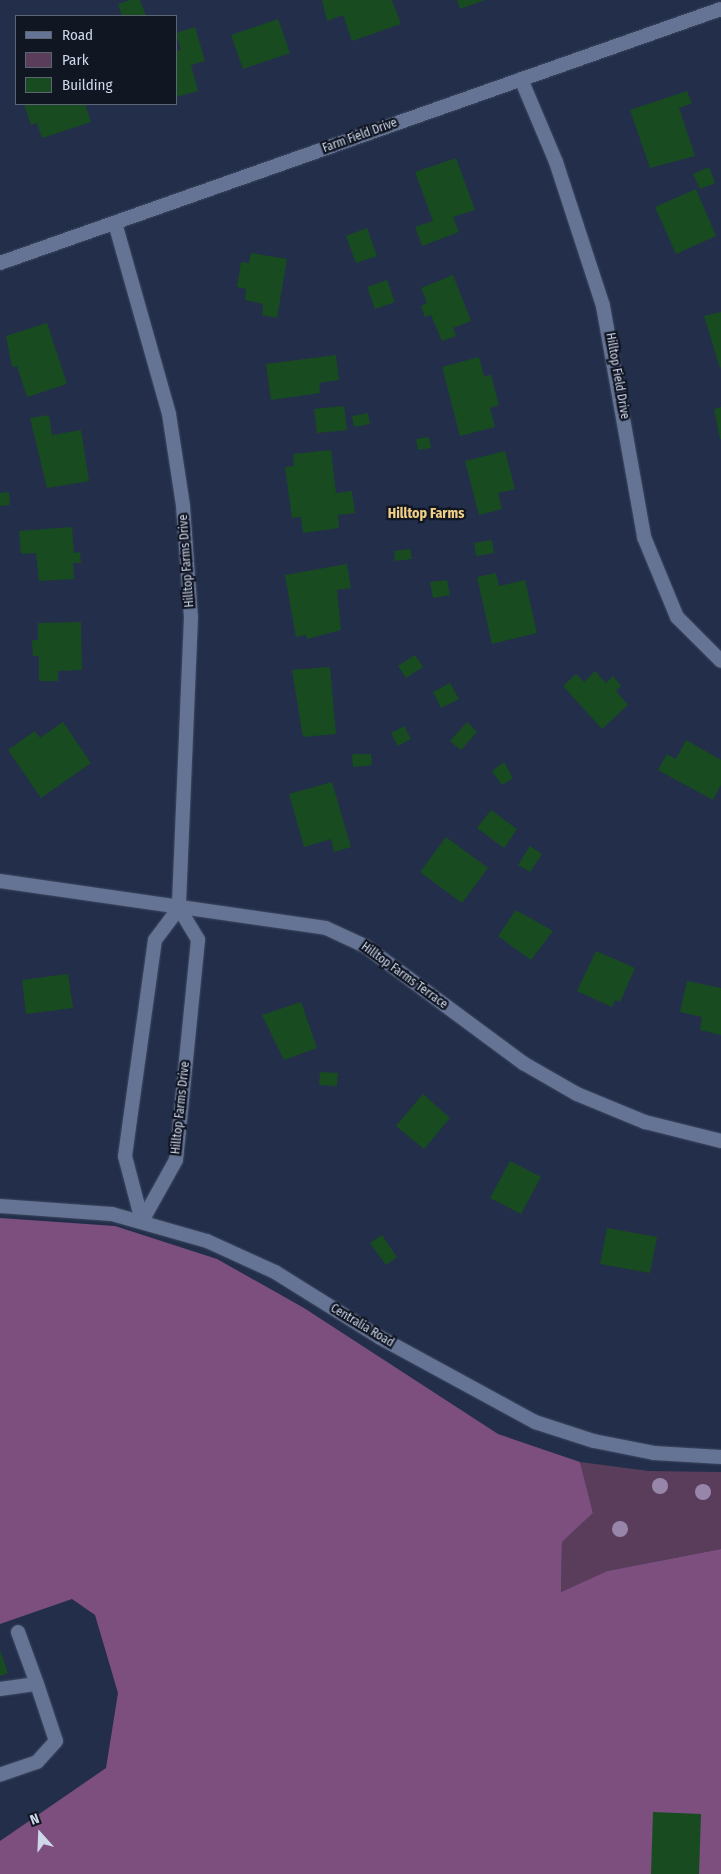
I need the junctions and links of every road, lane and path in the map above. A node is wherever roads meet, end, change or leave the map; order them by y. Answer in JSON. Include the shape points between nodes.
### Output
{"nodes":[{"id":1,"x":721,"y":9,"type":"edge"},
{"id":2,"x":521,"y":79,"type":"junction"},
{"id":3,"x":115,"y":223,"type":"junction"},
{"id":4,"x":0,"y":264,"type":"edge"},
{"id":5,"x":721,"y":661,"type":"edge"},
{"id":6,"x":0,"y":881,"type":"edge"},
{"id":7,"x":179,"y":908,"type":"junction"},
{"id":8,"x":721,"y":1141,"type":"edge"},
{"id":9,"x":0,"y":1206,"type":"edge"},
{"id":10,"x":142,"y":1221,"type":"junction"},
{"id":11,"x":721,"y":1458,"type":"edge"},
{"id":12,"x":18,"y":1632,"type":"dead end"},
{"id":13,"x":36,"y":1684,"type":"junction"},
{"id":14,"x":0,"y":1689,"type":"edge"},
{"id":15,"x":0,"y":1775,"type":"edge"}],
"edges":[{"from":1,"to":2,"type":"street","name":"Farm Field Drive"},
{"from":2,"to":3,"type":"street","name":"Farm Field Drive"},
{"from":2,"to":5,"type":"street","name":"Hilltop Field Drive","via":[[556,162],[603,306],[644,537],[677,617]]},
{"from":3,"to":4,"type":"street","name":"Farm Field Drive"},
{"from":3,"to":7,"type":"street","name":"Hilltop Farms Drive","via":[[157,359],[183,506],[191,617]]},
{"from":6,"to":7,"type":"street","name":"Hilltop Farms Terrace"},
{"from":7,"to":8,"type":"street","name":"Hilltop Farms Terrace","via":[[301,921],[326,928],[365,946],[523,1063],[577,1094],[645,1122]]},
{"from":7,"to":10,"type":"street","via":[[155,940],[126,1156]]},
{"from":7,"to":10,"type":"street","name":"Hilltop Farms Drive","via":[[198,940],[176,1160]]},
{"from":9,"to":10,"type":"street","name":"Centralia Road","via":[[50,1207]]},
{"from":10,"to":11,"type":"street","name":"Centralia Road","via":[[207,1241],[275,1272],[379,1337],[535,1422],[594,1441],[654,1453]]},
{"from":12,"to":13,"type":"street"},
{"from":13,"to":14,"type":"street"},
{"from":13,"to":15,"type":"street","via":[[56,1741],[37,1762]]}]}
